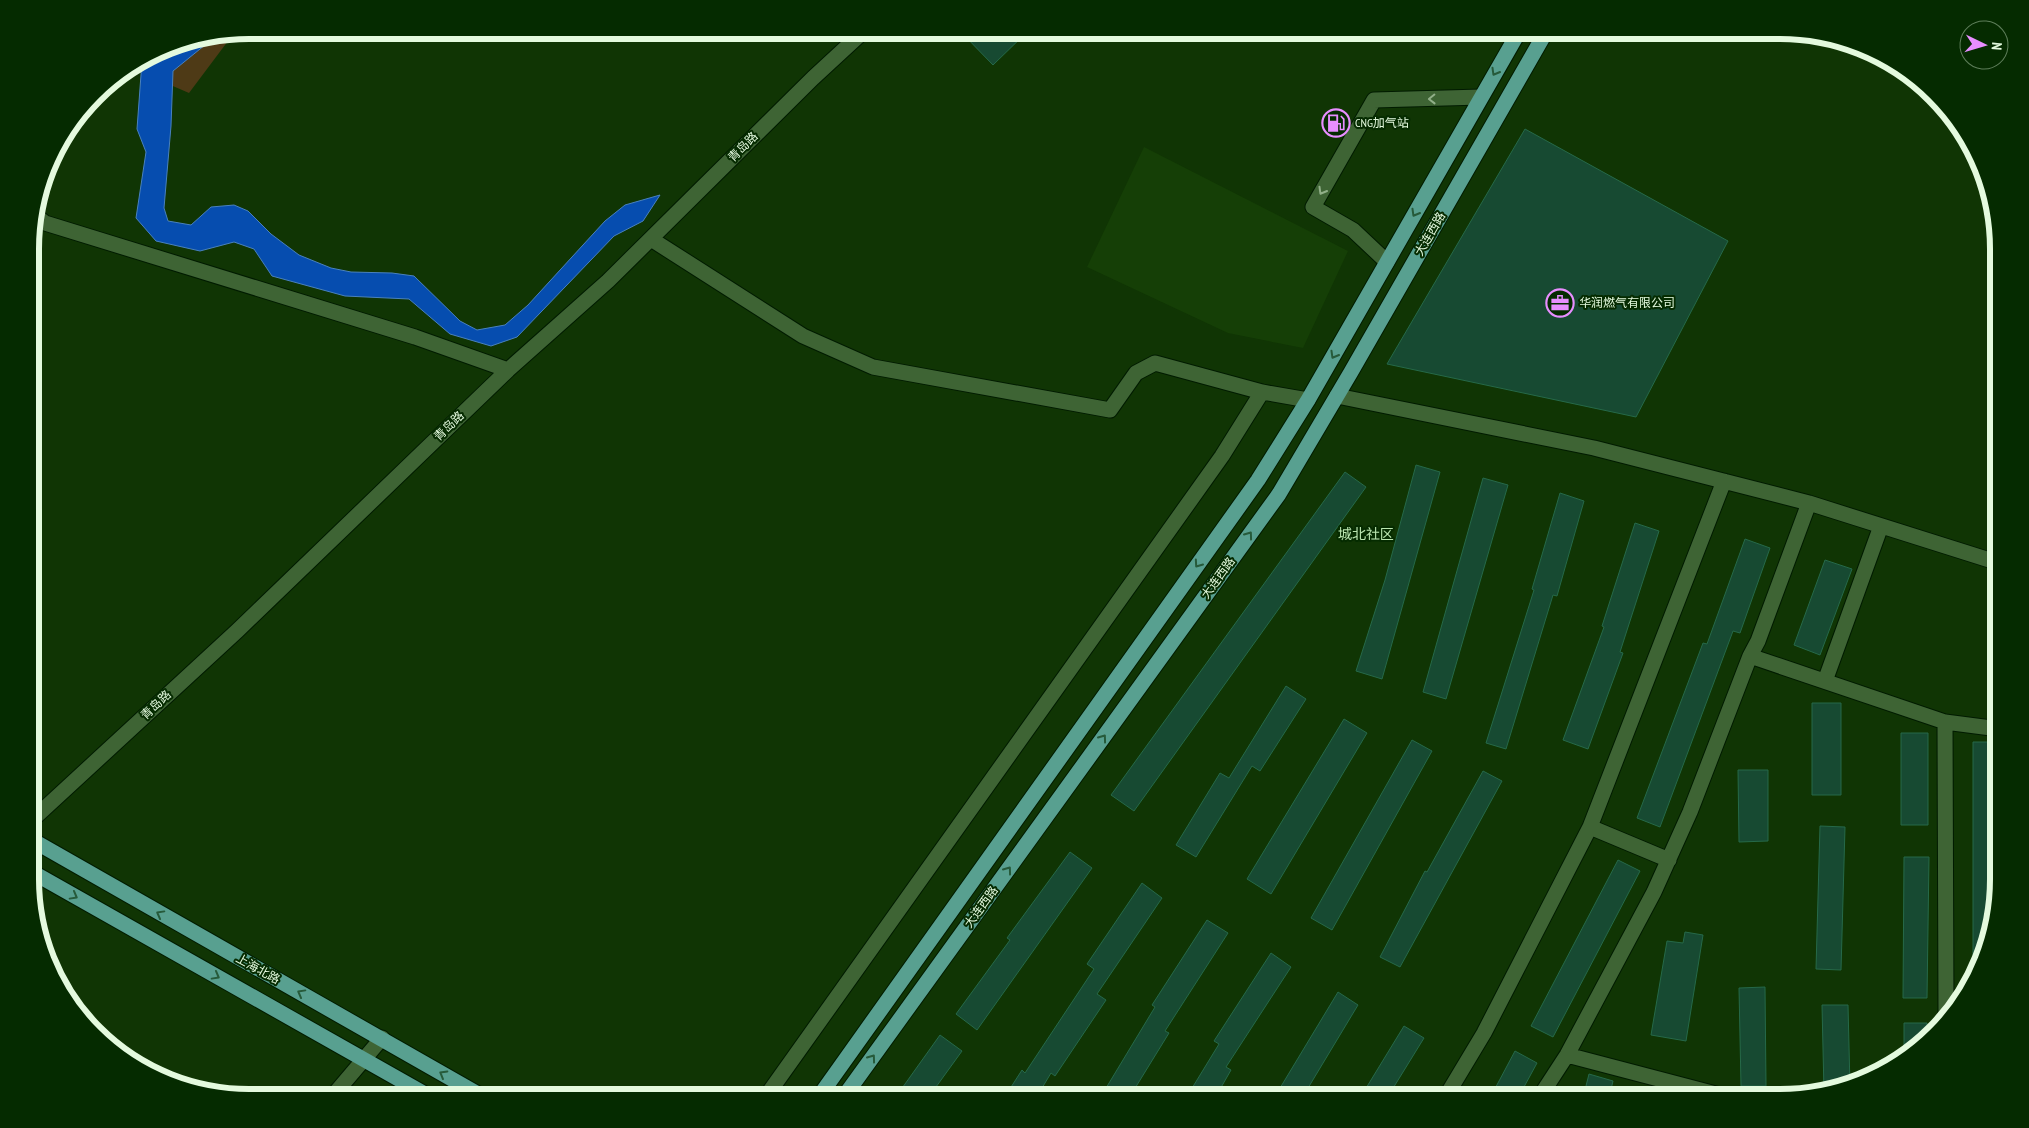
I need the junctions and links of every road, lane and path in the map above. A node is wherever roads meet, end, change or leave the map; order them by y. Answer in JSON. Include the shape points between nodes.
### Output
{"nodes":[{"id":1,"x":855,"y":39,"type":"edge"},
{"id":2,"x":1515,"y":39,"type":"edge"},
{"id":3,"x":1542,"y":39,"type":"edge"},
{"id":4,"x":1481,"y":97,"type":"junction"},
{"id":5,"x":41,"y":220,"type":"edge"},
{"id":6,"x":651,"y":239,"type":"junction"},
{"id":7,"x":1387,"y":262,"type":"junction"},
{"id":8,"x":508,"y":370,"type":"junction"},
{"id":9,"x":1262,"y":392,"type":"junction"},
{"id":10,"x":1337,"y":396,"type":"junction"},
{"id":11,"x":1308,"y":400,"type":"junction"},
{"id":12,"x":1724,"y":481,"type":"junction"},
{"id":13,"x":1809,"y":503,"type":"junction"},
{"id":14,"x":1881,"y":526,"type":"junction"},
{"id":15,"x":1990,"y":560,"type":"edge"},
{"id":16,"x":1750,"y":656,"type":"junction"},
{"id":17,"x":1824,"y":681,"type":"junction"},
{"id":18,"x":1945,"y":722,"type":"junction"},
{"id":19,"x":1990,"y":728,"type":"edge"},
{"id":20,"x":39,"y":814,"type":"edge"},
{"id":21,"x":1590,"y":827,"type":"junction"},
{"id":22,"x":39,"y":844,"type":"edge"},
{"id":23,"x":1669,"y":860,"type":"junction"},
{"id":24,"x":39,"y":876,"type":"edge"},
{"id":25,"x":1946,"y":1008,"type":"edge"},
{"id":26,"x":382,"y":1038,"type":"junction"},
{"id":27,"x":1567,"y":1055,"type":"junction"},
{"id":28,"x":364,"y":1059,"type":"junction"},
{"id":29,"x":339,"y":1089,"type":"edge"},
{"id":30,"x":416,"y":1089,"type":"edge"},
{"id":31,"x":470,"y":1089,"type":"edge"},
{"id":32,"x":771,"y":1089,"type":"edge"},
{"id":33,"x":824,"y":1089,"type":"edge"},
{"id":34,"x":849,"y":1089,"type":"edge"},
{"id":35,"x":1450,"y":1089,"type":"edge"},
{"id":36,"x":1545,"y":1089,"type":"edge"},
{"id":37,"x":1696,"y":1089,"type":"edge"}],
"edges":[{"from":1,"to":6,"type":"street","name":"青岛路"},
{"from":2,"to":4,"type":"main road","name":"大连西路","one_way":true},
{"from":3,"to":10,"type":"main road","name":"大连西路"},
{"from":4,"to":7,"type":"main road","name":"大连西路","one_way":true},
{"from":4,"to":7,"type":"street","one_way":true,"via":[[1374,100],[1313,207],[1353,230]]},
{"from":5,"to":8,"type":"street","via":[[415,337]]},
{"from":6,"to":8,"type":"street","name":"青岛路"},
{"from":6,"to":9,"type":"street","via":[[803,336],[873,367],[1110,410],[1136,372],[1155,363]]},
{"from":7,"to":11,"type":"main road","name":"大连西路","one_way":true},
{"from":8,"to":20,"type":"street","name":"青岛路","via":[[237,631]]},
{"from":9,"to":11,"type":"street"},
{"from":9,"to":32,"type":"street","via":[[1222,456]]},
{"from":10,"to":12,"type":"street","via":[[1594,448]]},
{"from":34,"to":10,"type":"main road","name":"大连西路","one_way":true,"via":[[1279,494]]},
{"from":11,"to":33,"type":"main road","name":"大连西路","one_way":true,"via":[[1258,480]]},
{"from":12,"to":13,"type":"street"},
{"from":12,"to":21,"type":"street"},
{"from":13,"to":14,"type":"street"},
{"from":13,"to":16,"type":"street"},
{"from":14,"to":15,"type":"street"},
{"from":14,"to":17,"type":"street"},
{"from":16,"to":17,"type":"street"},
{"from":16,"to":23,"type":"street"},
{"from":17,"to":18,"type":"street"},
{"from":18,"to":19,"type":"street"},
{"from":18,"to":25,"type":"street"},
{"from":21,"to":23,"type":"street"},
{"from":21,"to":35,"type":"street","via":[[1484,1033]]},
{"from":26,"to":22,"type":"main road","name":"上海北路","one_way":true},
{"from":23,"to":27,"type":"street"},
{"from":24,"to":28,"type":"main road","one_way":true},
{"from":26,"to":28,"type":"street"},
{"from":31,"to":26,"type":"main road","name":"上海北路","one_way":true},
{"from":27,"to":36,"type":"street"},
{"from":27,"to":37,"type":"street"},
{"from":28,"to":29,"type":"street"},
{"from":28,"to":30,"type":"main road"}]}
